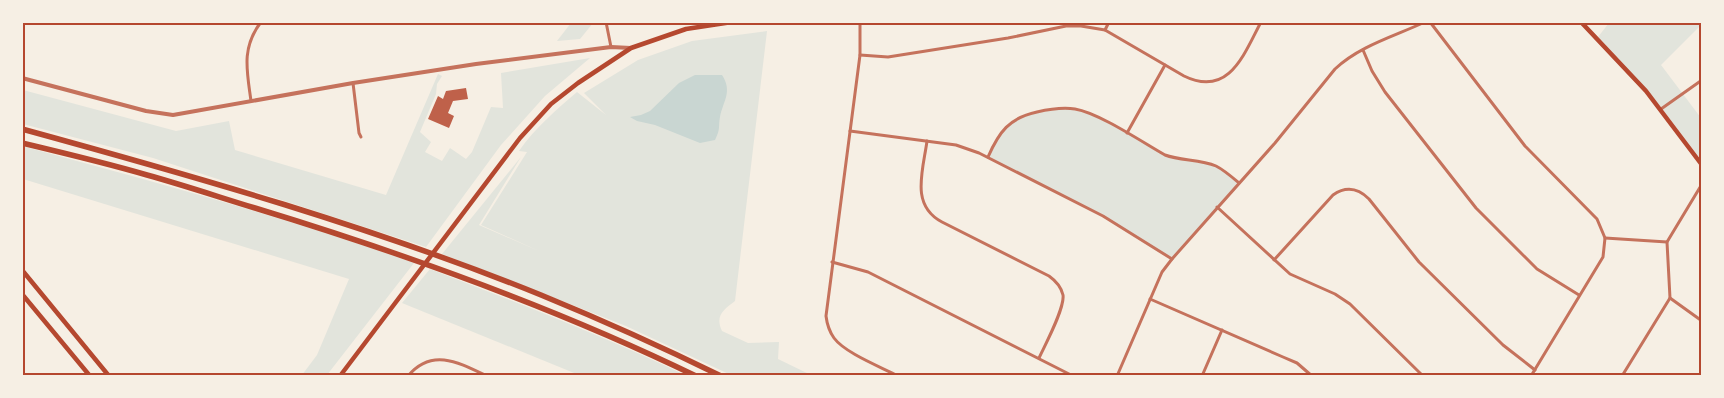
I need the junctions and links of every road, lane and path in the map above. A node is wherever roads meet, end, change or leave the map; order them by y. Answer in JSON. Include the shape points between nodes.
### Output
{"nodes":[{"id":1,"x":262,"y":22,"type":"edge"},
{"id":2,"x":606,"y":22,"type":"edge"},
{"id":3,"x":732,"y":22,"type":"edge"},
{"id":4,"x":860,"y":22,"type":"edge"},
{"id":5,"x":1109,"y":22,"type":"edge"},
{"id":6,"x":1261,"y":22,"type":"edge"},
{"id":7,"x":1425,"y":22,"type":"edge"},
{"id":8,"x":1430,"y":22,"type":"edge"},
{"id":9,"x":1581,"y":22,"type":"edge"},
{"id":10,"x":1105,"y":30,"type":"junction"},
{"id":11,"x":611,"y":47,"type":"junction"},
{"id":12,"x":631,"y":48,"type":"junction"},
{"id":13,"x":1363,"y":50,"type":"junction"},
{"id":14,"x":860,"y":55,"type":"junction"},
{"id":15,"x":1165,"y":65,"type":"junction"},
{"id":16,"x":22,"y":78,"type":"edge"},
{"id":17,"x":1702,"y":80,"type":"edge"},
{"id":18,"x":352,"y":83,"type":"junction"},
{"id":19,"x":251,"y":100,"type":"junction"},
{"id":20,"x":1661,"y":109,"type":"junction"},
{"id":21,"x":22,"y":129,"type":"edge"},
{"id":22,"x":849,"y":132,"type":"junction"},
{"id":23,"x":1127,"y":133,"type":"junction"},
{"id":24,"x":361,"y":137,"type":"dead end"},
{"id":25,"x":927,"y":141,"type":"junction"},
{"id":26,"x":22,"y":143,"type":"edge"},
{"id":27,"x":988,"y":157,"type":"junction"},
{"id":28,"x":1702,"y":165,"type":"edge"},
{"id":29,"x":1239,"y":182,"type":"junction"},
{"id":30,"x":1702,"y":184,"type":"edge"},
{"id":31,"x":1217,"y":208,"type":"junction"},
{"id":32,"x":1605,"y":238,"type":"junction"},
{"id":33,"x":1667,"y":242,"type":"junction"},
{"id":34,"x":1172,"y":259,"type":"junction"},
{"id":35,"x":1274,"y":260,"type":"junction"},
{"id":36,"x":832,"y":262,"type":"junction"},
{"id":37,"x":22,"y":270,"type":"edge"},
{"id":38,"x":22,"y":294,"type":"edge"},
{"id":39,"x":1579,"y":295,"type":"junction"},
{"id":40,"x":1670,"y":298,"type":"junction"},
{"id":41,"x":1150,"y":299,"type":"junction"},
{"id":42,"x":1702,"y":321,"type":"edge"},
{"id":43,"x":1222,"y":330,"type":"junction"},
{"id":44,"x":1039,"y":358,"type":"junction"},
{"id":45,"x":1535,"y":370,"type":"junction"},
{"id":46,"x":90,"y":376,"type":"edge"},
{"id":47,"x":109,"y":376,"type":"edge"},
{"id":48,"x":340,"y":376,"type":"edge"},
{"id":49,"x":408,"y":376,"type":"edge"},
{"id":50,"x":487,"y":376,"type":"edge"},
{"id":51,"x":696,"y":376,"type":"edge"},
{"id":52,"x":720,"y":376,"type":"edge"},
{"id":53,"x":898,"y":376,"type":"edge"},
{"id":54,"x":1073,"y":376,"type":"edge"},
{"id":55,"x":1116,"y":376,"type":"edge"},
{"id":56,"x":1202,"y":376,"type":"edge"},
{"id":57,"x":1312,"y":376,"type":"edge"},
{"id":58,"x":1422,"y":376,"type":"edge"},
{"id":59,"x":1531,"y":376,"type":"edge"},
{"id":60,"x":1622,"y":376,"type":"edge"}],
"edges":[{"from":1,"to":19,"type":"street","via":[[247,52]]},
{"from":2,"to":11,"type":"street"},
{"from":3,"to":12,"type":"main road","via":[[686,29]]},
{"from":4,"to":14,"type":"street"},
{"from":5,"to":10,"type":"street"},
{"from":6,"to":15,"type":"street","via":[[1235,69],[1217,80],[1191,79]]},
{"from":7,"to":13,"type":"street"},
{"from":8,"to":32,"type":"street","via":[[1525,146],[1597,219]]},
{"from":9,"to":20,"type":"main road"},
{"from":10,"to":14,"type":"street","via":[[1066,26],[888,57]]},
{"from":10,"to":15,"type":"street"},
{"from":11,"to":12,"type":"street"},
{"from":11,"to":18,"type":"street"},
{"from":12,"to":48,"type":"main road","via":[[578,83],[546,109],[520,138]]},
{"from":13,"to":29,"type":"street","via":[[1335,69]]},
{"from":13,"to":39,"type":"street","via":[[1384,92],[1476,208],[1537,269]]},
{"from":14,"to":22,"type":"street"},
{"from":15,"to":23,"type":"street"},
{"from":16,"to":19,"type":"street","via":[[165,114],[186,114]]},
{"from":17,"to":20,"type":"street"},
{"from":18,"to":19,"type":"street"},
{"from":18,"to":24,"type":"street"},
{"from":20,"to":28,"type":"main road"},
{"from":21,"to":52,"type":"highway","via":[[297,209],[456,263],[540,294]]},
{"from":22,"to":25,"type":"street"},
{"from":22,"to":36,"type":"street"},
{"from":23,"to":27,"type":"street","via":[[1084,111],[1051,109],[1027,114],[1012,122],[999,136]]},
{"from":23,"to":29,"type":"street","via":[[1174,158],[1218,167]]},
{"from":25,"to":27,"type":"street","via":[[963,147]]},
{"from":25,"to":44,"type":"street","via":[[921,192],[929,214],[1049,276],[1060,287],[1062,306]]},
{"from":26,"to":51,"type":"highway","via":[[147,175],[360,240],[566,316]]},
{"from":27,"to":34,"type":"street","via":[[1103,216]]},
{"from":29,"to":31,"type":"street"},
{"from":30,"to":33,"type":"street"},
{"from":31,"to":34,"type":"street"},
{"from":31,"to":35,"type":"street"},
{"from":32,"to":33,"type":"street"},
{"from":32,"to":39,"type":"street","via":[[1603,256]]},
{"from":33,"to":40,"type":"street"},
{"from":34,"to":41,"type":"street"},
{"from":35,"to":45,"type":"street","via":[[1333,194],[1344,189],[1359,190],[1419,262],[1502,345]]},
{"from":35,"to":58,"type":"street","via":[[1290,274],[1336,294],[1350,304]]},
{"from":36,"to":44,"type":"street","via":[[868,272]]},
{"from":36,"to":53,"type":"street","via":[[826,316],[833,337],[849,350]]},
{"from":37,"to":47,"type":"main road"},
{"from":38,"to":46,"type":"main road"},
{"from":39,"to":45,"type":"street"},
{"from":40,"to":42,"type":"street"},
{"from":40,"to":60,"type":"street"},
{"from":41,"to":43,"type":"street"},
{"from":41,"to":55,"type":"street"},
{"from":43,"to":56,"type":"street"},
{"from":43,"to":57,"type":"street","via":[[1283,356]]},
{"from":44,"to":54,"type":"street"},
{"from":45,"to":59,"type":"street"},
{"from":49,"to":50,"type":"street","via":[[426,362],[444,359]]}]}
